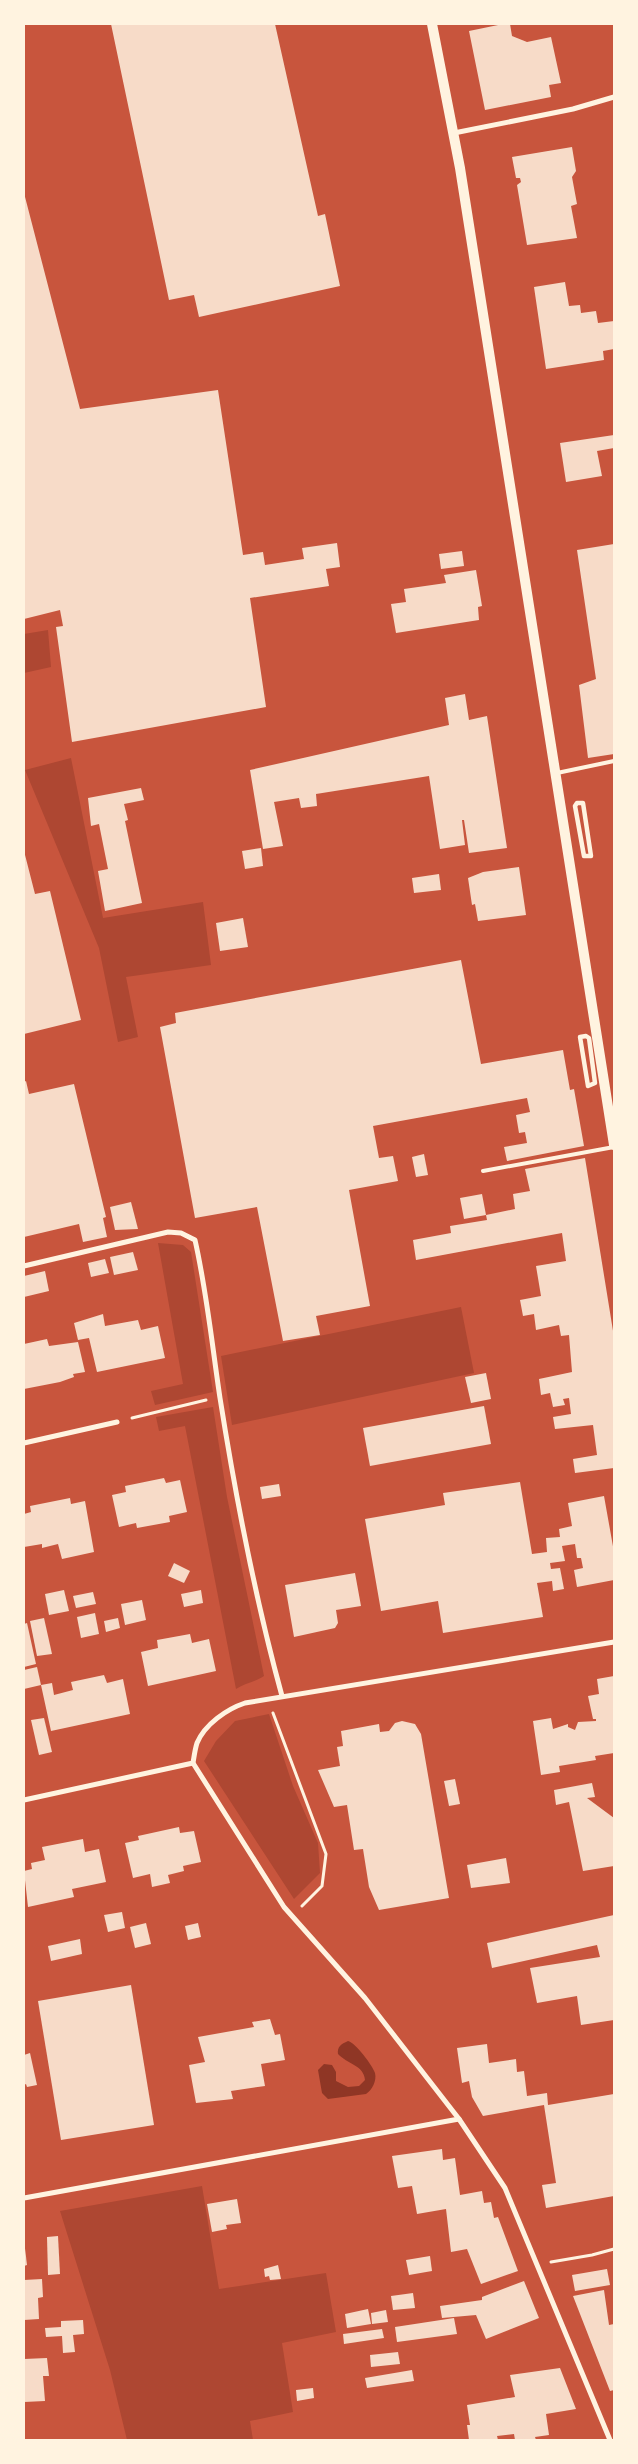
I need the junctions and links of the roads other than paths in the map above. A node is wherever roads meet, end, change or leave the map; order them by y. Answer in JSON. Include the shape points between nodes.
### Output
{"nodes":[{"id":1,"x":432,"y":24,"type":"edge"},
{"id":2,"x":614,"y":97,"type":"edge"},
{"id":3,"x":454,"y":133,"type":"junction"},
{"id":4,"x":614,"y":761,"type":"edge"},
{"id":5,"x":557,"y":773,"type":"junction"},
{"id":6,"x":583,"y":803,"type":"joint"},
{"id":7,"x":588,"y":1086,"type":"joint"},
{"id":8,"x":612,"y":1124,"type":"edge"},
{"id":9,"x":614,"y":1146,"type":"edge"},
{"id":10,"x":483,"y":1171,"type":"dead end"},
{"id":11,"x":24,"y":1266,"type":"edge"},
{"id":12,"x":117,"y":1422,"type":"road end"},
{"id":13,"x":24,"y":1443,"type":"edge"},
{"id":14,"x":614,"y":1642,"type":"edge"},
{"id":15,"x":282,"y":1696,"type":"junction"},
{"id":16,"x":193,"y":1763,"type":"junction"},
{"id":17,"x":24,"y":1800,"type":"edge"},
{"id":18,"x":459,"y":2120,"type":"junction"},
{"id":19,"x":24,"y":2198,"type":"edge"},
{"id":20,"x":610,"y":2440,"type":"edge"}],
"edges":[{"from":1,"to":3,"type":"main road"},
{"from":2,"to":3,"type":"street","via":[[573,109]]},
{"from":3,"to":5,"type":"main road"},
{"from":4,"to":5,"type":"lane"},
{"from":5,"to":8,"type":"main road"},
{"from":6,"to":6,"type":"street","via":[[575,806],[585,857],[591,856]]},
{"from":7,"to":7,"type":"street","via":[[595,1083],[589,1038],[586,1036],[580,1037]]},
{"from":8,"to":9,"type":"main road"},
{"from":9,"to":10,"type":"lane"},
{"from":11,"to":15,"type":"street","via":[[168,1232],[181,1233],[195,1240],[245,1544]]},
{"from":12,"to":13,"type":"street"},
{"from":14,"to":15,"type":"street"},
{"from":15,"to":16,"type":"street","via":[[231,1707],[215,1720],[197,1743]]},
{"from":16,"to":17,"type":"street"},
{"from":16,"to":18,"type":"street","via":[[291,1915],[365,1998]]},
{"from":18,"to":19,"type":"street"},
{"from":18,"to":20,"type":"street","via":[[505,2188]]}]}
